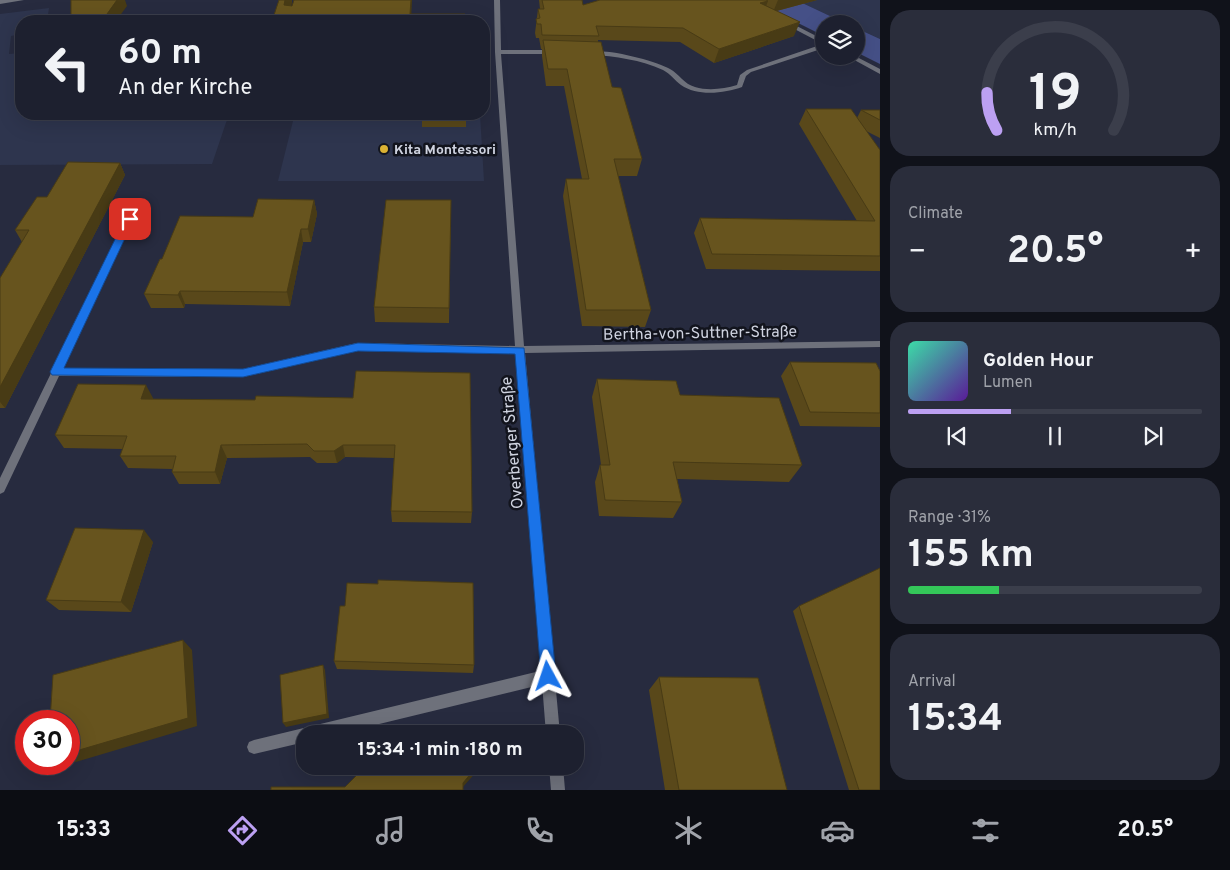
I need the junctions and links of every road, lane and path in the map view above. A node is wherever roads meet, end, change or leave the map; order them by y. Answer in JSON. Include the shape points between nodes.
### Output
{"nodes":[{"id":1,"x":21,"y":0,"type":"edge"},
{"id":2,"x":497,"y":0,"type":"edge"},
{"id":3,"x":0,"y":2,"type":"edge"},
{"id":4,"x":775,"y":17,"type":"edge"},
{"id":5,"x":815,"y":39,"type":"edge"},
{"id":6,"x":815,"y":47,"type":"edge"},
{"id":7,"x":498,"y":52,"type":"junction"},
{"id":8,"x":564,"y":52,"type":"edge"},
{"id":9,"x":582,"y":52,"type":"edge"},
{"id":10,"x":865,"y":64,"type":"edge"},
{"id":11,"x":880,"y":72,"type":"edge"},
{"id":12,"x":130,"y":219,"type":"dead end"},
{"id":13,"x":880,"y":344,"type":"edge"},
{"id":14,"x":520,"y":350,"type":"junction"},
{"id":15,"x":56,"y":372,"type":"junction"},
{"id":16,"x":0,"y":489,"type":"edge"},
{"id":17,"x":548,"y":676,"type":"junction"},
{"id":18,"x":346,"y":725,"type":"edge"},
{"id":19,"x":552,"y":725,"type":"edge"},
{"id":20,"x":296,"y":737,"type":"edge"},
{"id":21,"x":254,"y":747,"type":"dead end"},
{"id":22,"x":557,"y":775,"type":"edge"},
{"id":23,"x":558,"y":790,"type":"edge"}],
"edges":[{"from":1,"to":3,"type":"street"},
{"from":2,"to":7,"type":"street","name":"Overberger Straße"},
{"from":4,"to":5,"type":"street"},
{"from":6,"to":9,"type":"street","via":[[749,71],[743,75],[740,86],[732,89],[695,89],[686,86],[666,68],[613,54]]},
{"from":7,"to":8,"type":"street"},
{"from":7,"to":14,"type":"street","name":"Overberger Straße"},
{"from":10,"to":11,"type":"street"},
{"from":12,"to":15,"type":"street"},
{"from":13,"to":14,"type":"street","name":"Bertha-von-Suttner-Straße"},
{"from":14,"to":15,"type":"street","name":"Bertha-von-Suttner-Straße","via":[[358,347],[243,373]]},
{"from":14,"to":17,"type":"street","name":"Overberger Straße"},
{"from":15,"to":16,"type":"street"},
{"from":17,"to":18,"type":"street"},
{"from":17,"to":19,"type":"street","name":"Overberger Straße"},
{"from":20,"to":21,"type":"street"},
{"from":22,"to":23,"type":"street"}]}
